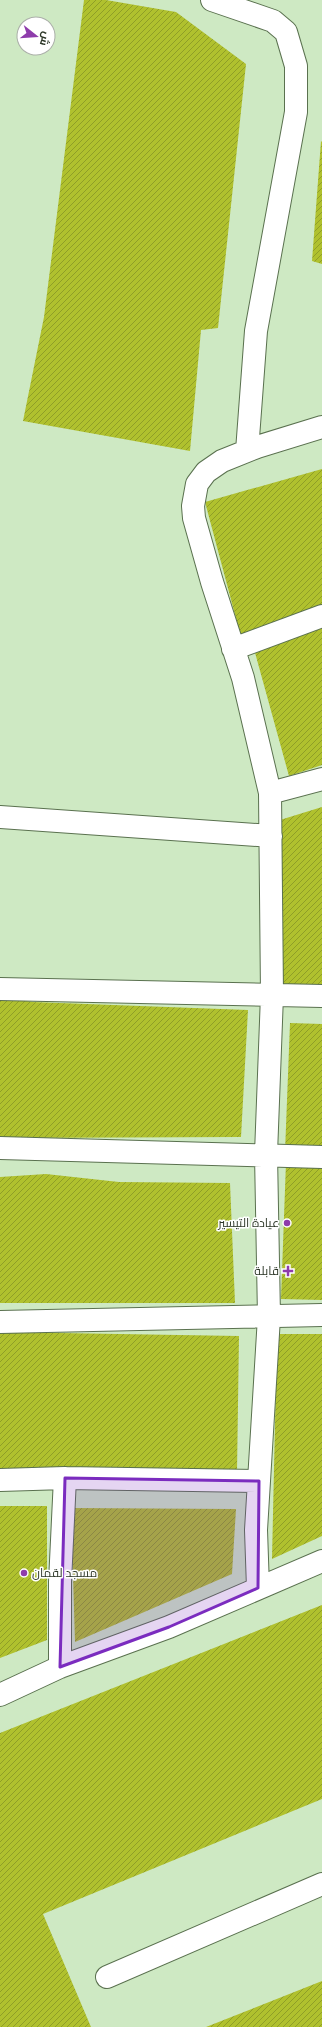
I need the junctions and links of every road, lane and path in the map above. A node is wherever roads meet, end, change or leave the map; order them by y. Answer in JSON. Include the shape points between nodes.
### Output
{"nodes":[{"id":1,"x":212,"y":0,"type":"edge"},
{"id":2,"x":322,"y":427,"type":"edge"},
{"id":3,"x":247,"y":451,"type":"junction"},
{"id":4,"x":322,"y":616,"type":"edge"},
{"id":5,"x":233,"y":649,"type":"junction"},
{"id":6,"x":322,"y":779,"type":"edge"},
{"id":7,"x":270,"y":793,"type":"junction"},
{"id":8,"x":0,"y":817,"type":"edge"},
{"id":9,"x":271,"y":836,"type":"junction"},
{"id":10,"x":0,"y":988,"type":"edge"},
{"id":11,"x":272,"y":996,"type":"junction"},
{"id":12,"x":322,"y":996,"type":"edge"},
{"id":13,"x":0,"y":1148,"type":"edge"},
{"id":14,"x":266,"y":1154,"type":"junction"},
{"id":15,"x":322,"y":1157,"type":"edge"},
{"id":16,"x":322,"y":1315,"type":"edge"},
{"id":17,"x":269,"y":1317,"type":"junction"},
{"id":18,"x":0,"y":1322,"type":"edge"},
{"id":19,"x":65,"y":1478,"type":"junction"},
{"id":20,"x":0,"y":1480,"type":"edge"},
{"id":21,"x":258,"y":1480,"type":"junction"},
{"id":22,"x":322,"y":1561,"type":"edge"},
{"id":23,"x":258,"y":1588,"type":"junction"},
{"id":24,"x":60,"y":1667,"type":"junction"},
{"id":25,"x":0,"y":1695,"type":"edge"},
{"id":26,"x":322,"y":1884,"type":"edge"},
{"id":27,"x":107,"y":1977,"type":"dead end"}],
"edges":[{"from":1,"to":3,"type":"street","via":[[273,21],[286,32],[296,66],[296,112],[256,331]]},
{"from":2,"to":3,"type":"street"},
{"from":3,"to":5,"type":"street","via":[[206,472],[197,484],[192,506]]},
{"from":4,"to":5,"type":"street"},
{"from":5,"to":7,"type":"street","via":[[243,678]]},
{"from":6,"to":7,"type":"street"},
{"from":7,"to":9,"type":"street"},
{"from":8,"to":9,"type":"street"},
{"from":9,"to":11,"type":"street"},
{"from":10,"to":11,"type":"street"},
{"from":11,"to":12,"type":"street"},
{"from":11,"to":14,"type":"street"},
{"from":13,"to":14,"type":"street"},
{"from":14,"to":15,"type":"street"},
{"from":14,"to":17,"type":"street"},
{"from":16,"to":17,"type":"street"},
{"from":17,"to":18,"type":"street"},
{"from":17,"to":21,"type":"street"},
{"from":19,"to":20,"type":"street"},
{"from":19,"to":21,"type":"street"},
{"from":19,"to":24,"type":"street","via":[[60,1582]]},
{"from":21,"to":23,"type":"street"},
{"from":22,"to":23,"type":"street"},
{"from":23,"to":24,"type":"street","via":[[169,1627]]},
{"from":24,"to":25,"type":"street"},
{"from":26,"to":27,"type":"street"}]}
